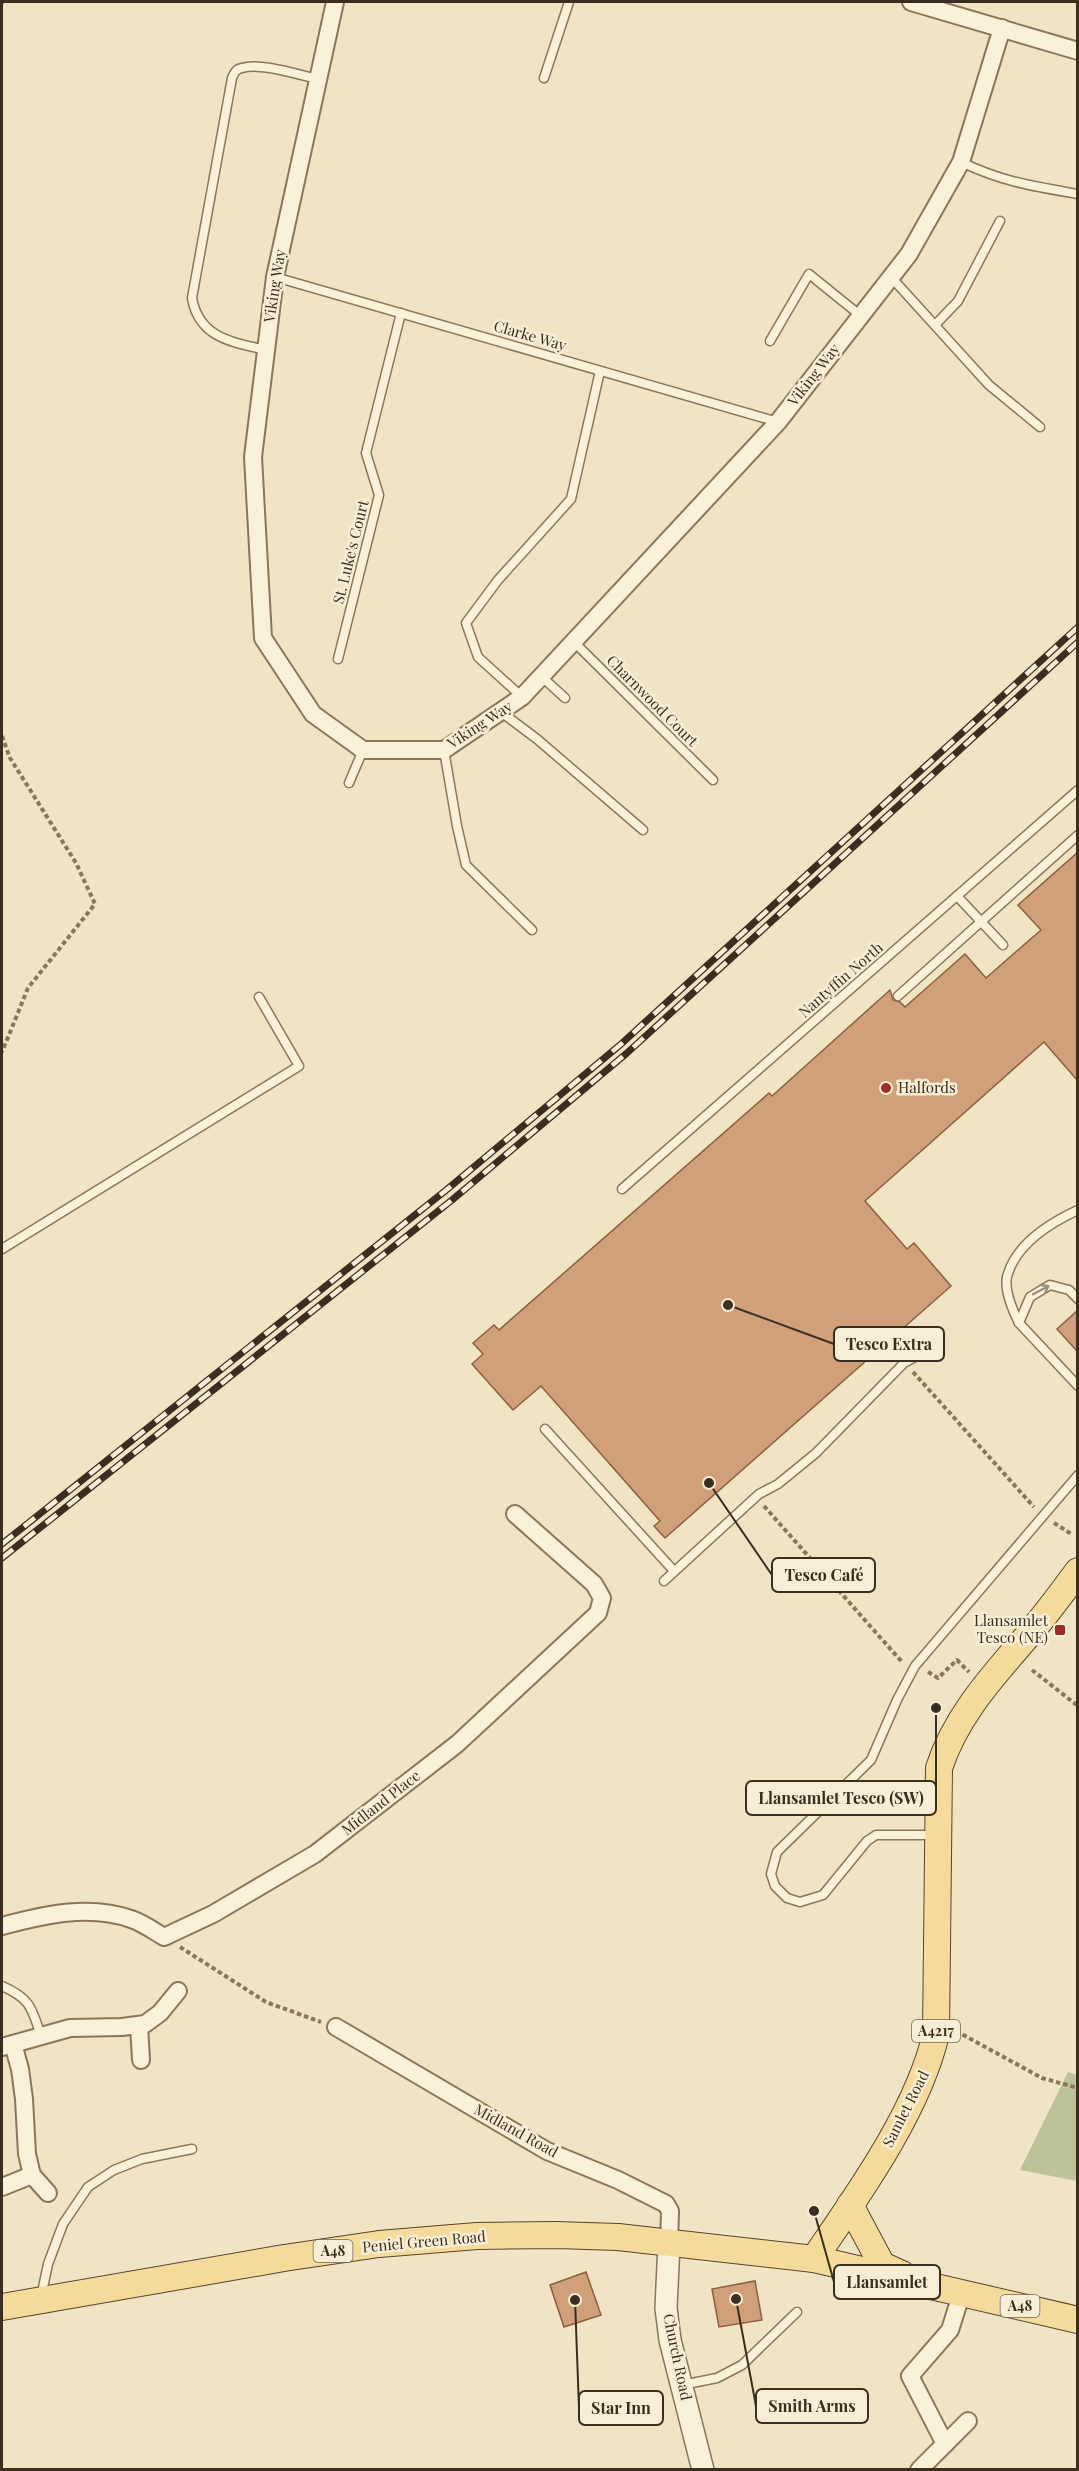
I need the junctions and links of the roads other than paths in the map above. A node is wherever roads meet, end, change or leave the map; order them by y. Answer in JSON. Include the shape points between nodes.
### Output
{"nodes":[{"id":1,"x":335,"y":2,"type":"edge"},
{"id":2,"x":569,"y":2,"type":"edge"},
{"id":3,"x":910,"y":2,"type":"edge"},
{"id":4,"x":1002,"y":28,"type":"junction"},
{"id":5,"x":1077,"y":51,"type":"edge"},
{"id":6,"x":544,"y":78,"type":"dead end"},
{"id":7,"x":318,"y":79,"type":"junction"},
{"id":8,"x":961,"y":162,"type":"junction"},
{"id":9,"x":1077,"y":194,"type":"edge"},
{"id":10,"x":1000,"y":221,"type":"dead end"},
{"id":11,"x":275,"y":277,"type":"junction"},
{"id":12,"x":891,"y":277,"type":"junction"},
{"id":13,"x":401,"y":313,"type":"junction"},
{"id":14,"x":861,"y":316,"type":"junction"},
{"id":15,"x":936,"y":324,"type":"junction"},
{"id":16,"x":770,"y":341,"type":"dead end"},
{"id":17,"x":266,"y":350,"type":"junction"},
{"id":18,"x":600,"y":371,"type":"junction"},
{"id":19,"x":778,"y":422,"type":"junction"},
{"id":20,"x":1040,"y":427,"type":"dead end"},
{"id":21,"x":572,"y":641,"type":"junction"},
{"id":22,"x":338,"y":659,"type":"dead end"},
{"id":23,"x":541,"y":676,"type":"junction"},
{"id":24,"x":522,"y":697,"type":"junction"},
{"id":25,"x":565,"y":698,"type":"dead end"},
{"id":26,"x":501,"y":712,"type":"junction"},
{"id":27,"x":363,"y":750,"type":"junction"},
{"id":28,"x":444,"y":750,"type":"junction"},
{"id":29,"x":713,"y":780,"type":"dead end"},
{"id":30,"x":349,"y":783,"type":"dead end"},
{"id":31,"x":1077,"y":790,"type":"edge"},
{"id":32,"x":643,"y":830,"type":"dead end"},
{"id":33,"x":1077,"y":835,"type":"edge"},
{"id":34,"x":957,"y":896,"type":"junction"},
{"id":35,"x":981,"y":921,"type":"junction"},
{"id":36,"x":532,"y":930,"type":"dead end"},
{"id":37,"x":1003,"y":945,"type":"dead end"},
{"id":38,"x":898,"y":996,"type":"dead end"},
{"id":39,"x":259,"y":997,"type":"dead end"},
{"id":40,"x":622,"y":1189,"type":"dead end"},
{"id":41,"x":1077,"y":1210,"type":"edge"},
{"id":42,"x":2,"y":1249,"type":"edge"},
{"id":43,"x":1077,"y":1299,"type":"edge"},
{"id":44,"x":1019,"y":1323,"type":"junction"},
{"id":45,"x":931,"y":1356,"type":"dead end"},
{"id":46,"x":1077,"y":1386,"type":"edge"},
{"id":47,"x":545,"y":1429,"type":"dead end"},
{"id":48,"x":1077,"y":1475,"type":"edge"},
{"id":49,"x":515,"y":1514,"type":"dead end"},
{"id":50,"x":674,"y":1571,"type":"junction"},
{"id":51,"x":1077,"y":1571,"type":"edge"},
{"id":52,"x":664,"y":1581,"type":"dead end"},
{"id":53,"x":940,"y":1835,"type":"junction"},
{"id":54,"x":2,"y":1926,"type":"edge"},
{"id":55,"x":2,"y":1986,"type":"edge"},
{"id":56,"x":178,"y":1991,"type":"dead end"},
{"id":57,"x":139,"y":2025,"type":"junction"},
{"id":58,"x":336,"y":2027,"type":"road end"},
{"id":59,"x":41,"y":2036,"type":"junction"},
{"id":60,"x":7,"y":2045,"type":"edge"},
{"id":61,"x":141,"y":2060,"type":"dead end"},
{"id":62,"x":192,"y":2149,"type":"dead end"},
{"id":63,"x":32,"y":2175,"type":"junction"},
{"id":64,"x":2,"y":2187,"type":"edge"},
{"id":65,"x":48,"y":2193,"type":"dead end"},
{"id":66,"x":850,"y":2205,"type":"junction"},
{"id":67,"x":669,"y":2244,"type":"junction"},
{"id":68,"x":814,"y":2259,"type":"junction"},
{"id":69,"x":921,"y":2283,"type":"junction"},
{"id":70,"x":962,"y":2292,"type":"junction"},
{"id":71,"x":40,"y":2300,"type":"junction"},
{"id":72,"x":2,"y":2307,"type":"edge"},
{"id":73,"x":797,"y":2313,"type":"dead end"},
{"id":74,"x":1077,"y":2319,"type":"edge"},
{"id":75,"x":682,"y":2385,"type":"junction"},
{"id":76,"x":968,"y":2421,"type":"dead end"},
{"id":77,"x":945,"y":2444,"type":"junction"},
{"id":78,"x":703,"y":2469,"type":"edge"},
{"id":79,"x":919,"y":2469,"type":"edge"}],
"edges":[{"from":1,"to":7,"type":"street","name":"Viking Way"},
{"from":2,"to":6,"type":"lane"},
{"from":3,"to":4,"type":"street"},
{"from":4,"to":5,"type":"street"},
{"from":4,"to":8,"type":"street","name":"Viking Way"},
{"from":7,"to":11,"type":"street","name":"Viking Way"},
{"from":7,"to":17,"type":"lane","via":[[243,67],[232,78],[192,298],[195,314],[209,331]]},
{"from":8,"to":9,"type":"lane","via":[[1017,184]]},
{"from":8,"to":12,"type":"street","name":"Viking Way","via":[[909,254]]},
{"from":10,"to":15,"type":"lane","via":[[958,301]]},
{"from":11,"to":13,"type":"lane","name":"Clarke Way"},
{"from":11,"to":17,"type":"street","name":"Viking Way"},
{"from":12,"to":14,"type":"street","name":"Viking Way"},
{"from":12,"to":15,"type":"lane"},
{"from":13,"to":18,"type":"lane","name":"Clarke Way"},
{"from":13,"to":22,"type":"lane","name":"St. Luke's Court","via":[[366,453],[379,495]]},
{"from":14,"to":16,"type":"lane","via":[[809,274]]},
{"from":14,"to":19,"type":"street","name":"Viking Way"},
{"from":15,"to":20,"type":"lane","via":[[989,385]]},
{"from":17,"to":27,"type":"street","name":"Viking Way","via":[[253,457],[263,638],[313,714]]},
{"from":18,"to":19,"type":"lane","name":"Clarke Way"},
{"from":18,"to":24,"type":"lane","via":[[571,499],[498,580],[466,623],[478,657]]},
{"from":19,"to":21,"type":"street","name":"Viking Way"},
{"from":21,"to":23,"type":"street","name":"Viking Way"},
{"from":21,"to":29,"type":"lane","name":"Charnwood Court"},
{"from":23,"to":24,"type":"street","name":"Viking Way"},
{"from":23,"to":25,"type":"lane"},
{"from":24,"to":26,"type":"street","name":"Viking Way"},
{"from":26,"to":28,"type":"street","name":"Viking Way"},
{"from":26,"to":32,"type":"lane"},
{"from":27,"to":28,"type":"street","name":"Viking Way"},
{"from":27,"to":30,"type":"lane"},
{"from":28,"to":36,"type":"lane","via":[[466,865]]},
{"from":31,"to":34,"type":"lane","name":"Nantyffin North"},
{"from":33,"to":35,"type":"lane"},
{"from":34,"to":35,"type":"lane"},
{"from":34,"to":40,"type":"lane","name":"Nantyffin North"},
{"from":35,"to":37,"type":"lane"},
{"from":35,"to":38,"type":"lane"},
{"from":39,"to":42,"type":"lane","via":[[299,1066]]},
{"from":41,"to":44,"type":"lane","via":[[1028,1243],[1016,1257],[1006,1279]]},
{"from":44,"to":43,"type":"lane","one_way":true,"via":[[1030,1297],[1050,1285],[1069,1290]]},
{"from":44,"to":46,"type":"lane"},
{"from":45,"to":50,"type":"lane","via":[[921,1354],[904,1363],[816,1454],[759,1494]]},
{"from":47,"to":50,"type":"lane"},
{"from":48,"to":53,"type":"lane","via":[[915,1666],[872,1760],[777,1852],[771,1874],[787,1898],[812,1900],[823,1895],[876,1835]]},
{"from":49,"to":54,"type":"street","name":"Midland Place","via":[[594,1584],[602,1599],[598,1612],[457,1744],[315,1854],[213,1914],[165,1937],[131,1919],[97,1913],[53,1913]]},
{"from":50,"to":52,"type":"lane"},
{"from":51,"to":53,"type":"main road","name":"Samlet Road","number":"A4217","via":[[980,1691],[947,1743],[939,1768]]},
{"from":53,"to":66,"type":"main road","name":"Samlet Road","number":"A4217","via":[[937,2020],[930,2061],[871,2174]]},
{"from":55,"to":59,"type":"lane","via":[[19,1993],[32,2006]]},
{"from":56,"to":57,"type":"street","via":[[160,2013]]},
{"from":57,"to":59,"type":"street","via":[[70,2028]]},
{"from":57,"to":61,"type":"street"},
{"from":58,"to":67,"type":"street","name":"Midland Road","via":[[547,2151],[666,2204],[670,2211]]},
{"from":59,"to":60,"type":"street"},
{"from":60,"to":63,"type":"street","via":[[20,2069]]},
{"from":62,"to":71,"type":"lane","via":[[142,2159],[114,2170],[88,2187],[63,2224]]},
{"from":63,"to":64,"type":"street"},
{"from":63,"to":65,"type":"street"},
{"from":66,"to":68,"type":"main road","name":"Samlet Road","number":"A4217"},
{"from":66,"to":69,"type":"main road","via":[[882,2265]]},
{"from":67,"to":68,"type":"main road","name":"Peniel Green Road","number":"A48"},
{"from":67,"to":71,"type":"main road","name":"Peniel Green Road","number":"A48","via":[[557,2235],[477,2236],[379,2244]]},
{"from":67,"to":75,"type":"street","name":"Church Road","via":[[666,2308]]},
{"from":68,"to":69,"type":"main road","number":"A48"},
{"from":69,"to":70,"type":"main road","number":"A48"},
{"from":70,"to":74,"type":"main road","number":"A48"},
{"from":70,"to":77,"type":"street","via":[[951,2330],[910,2376]]},
{"from":71,"to":72,"type":"main road","name":"Peniel Green Road","number":"A48"},
{"from":73,"to":75,"type":"lane","via":[[742,2365],[717,2378]]},
{"from":75,"to":78,"type":"street","name":"Church Road"},
{"from":76,"to":77,"type":"street"},
{"from":77,"to":79,"type":"street"}]}
